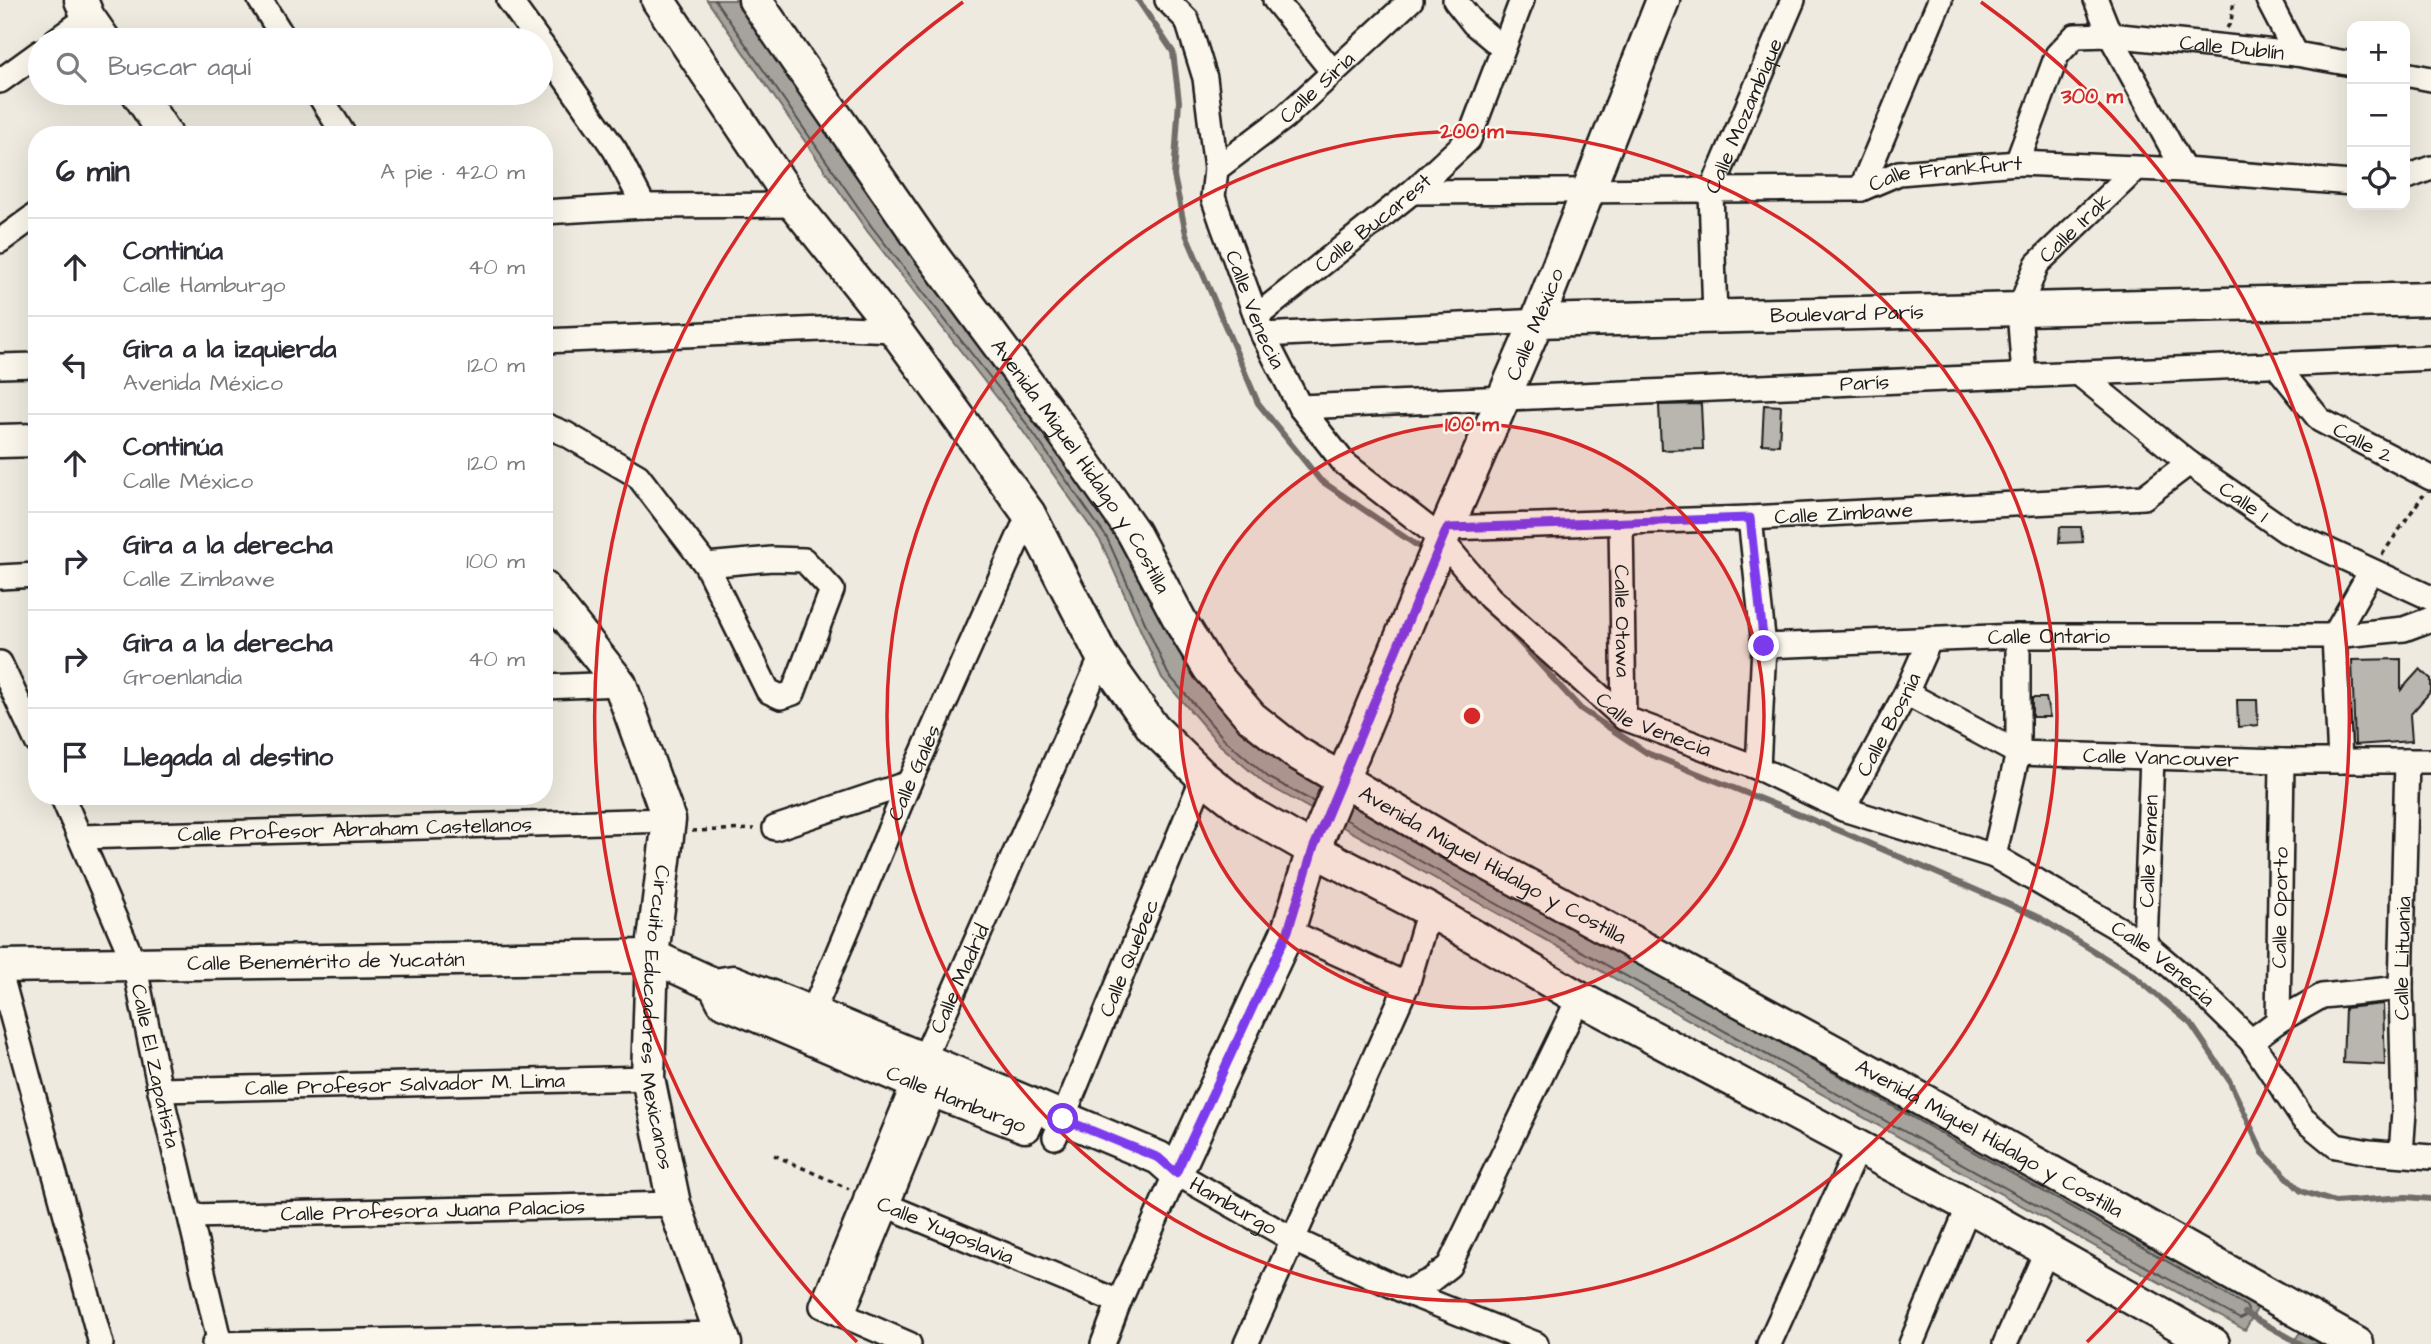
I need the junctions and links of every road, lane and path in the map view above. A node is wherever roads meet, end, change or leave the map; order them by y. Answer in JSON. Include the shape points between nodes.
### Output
{"nodes":[{"id":1,"x":260,"y":0,"type":"edge"},
{"id":2,"x":509,"y":0,"type":"edge"},
{"id":3,"x":658,"y":0,"type":"edge"},
{"id":4,"x":755,"y":0,"type":"edge"},
{"id":5,"x":1167,"y":0,"type":"edge"},
{"id":6,"x":1275,"y":0,"type":"edge"},
{"id":7,"x":1411,"y":0,"type":"edge"},
{"id":8,"x":1455,"y":0,"type":"edge"},
{"id":9,"x":1522,"y":0,"type":"edge"},
{"id":10,"x":1663,"y":0,"type":"edge"},
{"id":11,"x":1793,"y":0,"type":"edge"},
{"id":12,"x":1940,"y":0,"type":"edge"},
{"id":13,"x":2096,"y":0,"type":"edge"},
{"id":14,"x":2268,"y":0,"type":"edge"},
{"id":15,"x":278,"y":28,"type":"edge"},
{"id":16,"x":529,"y":28,"type":"edge"},
{"id":17,"x":2110,"y":34,"type":"junction"},
{"id":18,"x":1503,"y":48,"type":"junction"},
{"id":19,"x":2296,"y":54,"type":"junction"},
{"id":20,"x":28,"y":61,"type":"edge"},
{"id":21,"x":553,"y":62,"type":"edge"},
{"id":22,"x":2347,"y":63,"type":"edge"},
{"id":23,"x":1333,"y":72,"type":"junction"},
{"id":24,"x":2410,"y":75,"type":"edge"},
{"id":25,"x":2431,"y":79,"type":"edge"},
{"id":26,"x":0,"y":81,"type":"edge"},
{"id":27,"x":144,"y":105,"type":"edge"},
{"id":28,"x":325,"y":105,"type":"edge"},
{"id":29,"x":154,"y":126,"type":"edge"},
{"id":30,"x":338,"y":126,"type":"edge"},
{"id":31,"x":2017,"y":163,"type":"junction"},
{"id":32,"x":2431,"y":168,"type":"edge"},
{"id":33,"x":1216,"y":169,"type":"junction"},
{"id":34,"x":2136,"y":169,"type":"junction"},
{"id":35,"x":2183,"y":170,"type":"junction"},
{"id":36,"x":2410,"y":176,"type":"edge"},
{"id":37,"x":2347,"y":183,"type":"edge"},
{"id":38,"x":1861,"y":189,"type":"junction"},
{"id":39,"x":1588,"y":191,"type":"junction"},
{"id":40,"x":1412,"y":192,"type":"junction"},
{"id":41,"x":1711,"y":192,"type":"junction"},
{"id":42,"x":795,"y":205,"type":"junction"},
{"id":43,"x":644,"y":206,"type":"junction"},
{"id":44,"x":553,"y":211,"type":"edge"},
{"id":45,"x":28,"y":221,"type":"edge"},
{"id":46,"x":0,"y":241,"type":"edge"},
{"id":47,"x":2431,"y":299,"type":"edge"},
{"id":48,"x":2019,"y":310,"type":"junction"},
{"id":49,"x":1715,"y":317,"type":"junction"},
{"id":50,"x":1537,"y":321,"type":"junction"},
{"id":51,"x":1260,"y":326,"type":"junction"},
{"id":52,"x":895,"y":330,"type":"junction"},
{"id":53,"x":553,"y":341,"type":"edge"},
{"id":54,"x":2431,"y":358,"type":"edge"},
{"id":55,"x":28,"y":364,"type":"edge"},
{"id":56,"x":2276,"y":365,"type":"junction"},
{"id":57,"x":0,"y":366,"type":"edge"},
{"id":58,"x":2078,"y":373,"type":"junction"},
{"id":59,"x":2024,"y":376,"type":"junction"},
{"id":60,"x":1505,"y":399,"type":"junction"},
{"id":61,"x":1300,"y":407,"type":"junction"},
{"id":62,"x":553,"y":429,"type":"edge"},
{"id":63,"x":28,"y":440,"type":"edge"},
{"id":64,"x":0,"y":441,"type":"edge"},
{"id":65,"x":2189,"y":463,"type":"junction"},
{"id":66,"x":2427,"y":486,"type":"edge"},
{"id":67,"x":1029,"y":514,"type":"junction"},
{"id":68,"x":1750,"y":518,"type":"junction"},
{"id":69,"x":1620,"y":523,"type":"junction"},
{"id":70,"x":1443,"y":538,"type":"junction"},
{"id":71,"x":706,"y":565,"type":"junction"},
{"id":72,"x":2371,"y":571,"type":"junction"},
{"id":73,"x":0,"y":576,"type":"edge"},
{"id":74,"x":28,"y":576,"type":"edge"},
{"id":75,"x":2431,"y":598,"type":"edge"},
{"id":76,"x":553,"y":599,"type":"edge"},
{"id":77,"x":2431,"y":619,"type":"edge"},
{"id":78,"x":2018,"y":636,"type":"junction"},
{"id":79,"x":2334,"y":636,"type":"junction"},
{"id":80,"x":1930,"y":639,"type":"junction"},
{"id":81,"x":1764,"y":646,"type":"junction"},
{"id":82,"x":1102,"y":656,"type":"junction"},
{"id":83,"x":0,"y":663,"type":"edge"},
{"id":84,"x":620,"y":684,"type":"junction"},
{"id":85,"x":553,"y":687,"type":"edge"},
{"id":86,"x":1906,"y":693,"type":"junction"},
{"id":87,"x":19,"y":708,"type":"edge"},
{"id":88,"x":1624,"y":718,"type":"junction"},
{"id":89,"x":28,"y":725,"type":"edge"},
{"id":90,"x":2018,"y":753,"type":"junction"},
{"id":91,"x":2152,"y":757,"type":"junction"},
{"id":92,"x":2282,"y":761,"type":"junction"},
{"id":93,"x":2340,"y":761,"type":"junction"},
{"id":94,"x":2407,"y":761,"type":"junction"},
{"id":95,"x":2431,"y":761,"type":"edge"},
{"id":96,"x":1758,"y":768,"type":"junction"},
{"id":97,"x":1203,"y":777,"type":"junction"},
{"id":98,"x":1341,"y":781,"type":"junction"},
{"id":99,"x":909,"y":783,"type":"junction"},
{"id":100,"x":66,"y":805,"type":"edge"},
{"id":101,"x":1843,"y":809,"type":"junction"},
{"id":102,"x":669,"y":826,"type":"junction"},
{"id":103,"x":775,"y":828,"type":"joint"},
{"id":104,"x":80,"y":837,"type":"junction"},
{"id":105,"x":1315,"y":845,"type":"junction"},
{"id":106,"x":1994,"y":856,"type":"junction"},
{"id":107,"x":1429,"y":910,"type":"junction"},
{"id":108,"x":1288,"y":931,"type":"junction"},
{"id":109,"x":2145,"y":944,"type":"junction"},
{"id":110,"x":652,"y":956,"type":"junction"},
{"id":111,"x":134,"y":964,"type":"junction"},
{"id":112,"x":0,"y":969,"type":"edge"},
{"id":113,"x":1407,"y":985,"type":"junction"},
{"id":114,"x":2401,"y":988,"type":"junction"},
{"id":115,"x":1579,"y":998,"type":"junction"},
{"id":116,"x":2278,"y":1021,"type":"junction"},
{"id":117,"x":808,"y":1024,"type":"junction"},
{"id":118,"x":2251,"y":1041,"type":"junction"},
{"id":119,"x":927,"y":1075,"type":"junction"},
{"id":120,"x":648,"y":1078,"type":"junction"},
{"id":121,"x":160,"y":1090,"type":"junction"},
{"id":122,"x":1059,"y":1128,"type":"junction"},
{"id":123,"x":1858,"y":1147,"type":"junction"},
{"id":124,"x":2401,"y":1154,"type":"junction"},
{"id":125,"x":774,"y":1155,"type":"dead end"},
{"id":126,"x":2431,"y":1157,"type":"edge"},
{"id":127,"x":1176,"y":1173,"type":"junction"},
{"id":128,"x":876,"y":1200,"type":"junction"},
{"id":129,"x":674,"y":1204,"type":"junction"},
{"id":130,"x":1969,"y":1206,"type":"junction"},
{"id":131,"x":191,"y":1216,"type":"junction"},
{"id":132,"x":1292,"y":1239,"type":"junction"},
{"id":133,"x":2048,"y":1250,"type":"junction"},
{"id":134,"x":1406,"y":1292,"type":"junction"},
{"id":135,"x":1119,"y":1302,"type":"junction"},
{"id":136,"x":723,"y":1339,"type":"edge"},
{"id":137,"x":2193,"y":1339,"type":"edge"},
{"id":138,"x":101,"y":1344,"type":"edge"},
{"id":139,"x":214,"y":1344,"type":"edge"},
{"id":140,"x":220,"y":1344,"type":"edge"},
{"id":141,"x":909,"y":1344,"type":"edge"},
{"id":142,"x":1104,"y":1344,"type":"edge"},
{"id":143,"x":1246,"y":1344,"type":"edge"},
{"id":144,"x":1536,"y":1344,"type":"edge"},
{"id":145,"x":1769,"y":1344,"type":"edge"},
{"id":146,"x":1911,"y":1344,"type":"edge"},
{"id":147,"x":2005,"y":1344,"type":"edge"},
{"id":148,"x":2357,"y":1344,"type":"edge"}],
"edges":[{"from":1,"to":15,"type":"street"},
{"from":2,"to":16,"type":"street"},
{"from":3,"to":42,"type":"street"},
{"from":4,"to":98,"type":"street","name":"Avenida Miguel Hidalgo y Costilla","via":[[926,247],[1133,532],[1209,668],[1251,718]]},
{"from":5,"to":33,"type":"street","name":"Calle Venecia","via":[[1186,20],[1205,78]]},
{"from":6,"to":23,"type":"street"},
{"from":7,"to":23,"type":"street","name":"Calle Siria"},
{"from":8,"to":18,"type":"street","via":[[1474,24]]},
{"from":9,"to":18,"type":"street","name":"Calle Bucarest"},
{"from":10,"to":39,"type":"street","name":"Calle México"},
{"from":11,"to":41,"type":"street","name":"Calle Mozambique"},
{"from":12,"to":38,"type":"street"},
{"from":13,"to":17,"type":"street"},
{"from":14,"to":19,"type":"street"},
{"from":17,"to":19,"type":"street","name":"Calle Dublín"},
{"from":17,"to":31,"type":"street","name":"Calle Dublín","via":[[2075,36],[2057,55]]},
{"from":17,"to":35,"type":"street"},
{"from":18,"to":40,"type":"street","name":"Calle Bucarest","via":[[1469,139]]},
{"from":19,"to":22,"type":"street","name":"Calle Dublín"},
{"from":20,"to":26,"type":"street"},
{"from":21,"to":43,"type":"street","via":[[615,150]]},
{"from":23,"to":33,"type":"street","name":"Calle Siria","via":[[1285,117]]},
{"from":24,"to":25,"type":"street"},
{"from":27,"to":29,"type":"street"},
{"from":28,"to":30,"type":"street"},
{"from":31,"to":34,"type":"street","name":"Calle Frankfurt"},
{"from":31,"to":38,"type":"street","name":"Calle Frankfurt","via":[[1899,173]]},
{"from":32,"to":36,"type":"street"},
{"from":33,"to":51,"type":"street","name":"Calle Venecia","via":[[1213,197]]},
{"from":34,"to":35,"type":"street","name":"Calle Frankfurt"},
{"from":34,"to":48,"type":"street","name":"Calle Irak","via":[[2037,264]]},
{"from":35,"to":37,"type":"street","name":"Calle Frankfurt"},
{"from":38,"to":41,"type":"street","name":"Calle Frankfurt"},
{"from":39,"to":40,"type":"street","name":"Calle Frankfurt"},
{"from":39,"to":41,"type":"street","name":"Calle Frankfurt"},
{"from":39,"to":50,"type":"street","name":"Calle México"},
{"from":40,"to":51,"type":"street","name":"Calle Bucarest"},
{"from":41,"to":49,"type":"street","name":"Calle Mozambique"},
{"from":42,"to":43,"type":"street"},
{"from":42,"to":52,"type":"street"},
{"from":43,"to":44,"type":"street"},
{"from":45,"to":46,"type":"street"},
{"from":47,"to":48,"type":"street","name":"Boulevard París"},
{"from":48,"to":49,"type":"street","name":"Boulevard París"},
{"from":48,"to":59,"type":"street","name":"Calle Irak"},
{"from":49,"to":50,"type":"street","name":"Boulevard París"},
{"from":50,"to":51,"type":"street","name":"Boulevard París"},
{"from":50,"to":60,"type":"street","name":"Calle México"},
{"from":51,"to":61,"type":"street","name":"Calle Venecia"},
{"from":52,"to":53,"type":"street","via":[[845,328]]},
{"from":52,"to":67,"type":"street"},
{"from":54,"to":56,"type":"street","name":"París"},
{"from":55,"to":57,"type":"street"},
{"from":56,"to":58,"type":"street","name":"París"},
{"from":56,"to":66,"type":"street","name":"Calle 2","via":[[2320,420]]},
{"from":58,"to":59,"type":"street","name":"París"},
{"from":58,"to":65,"type":"street","name":"Calle 1"},
{"from":59,"to":60,"type":"street","name":"París"},
{"from":60,"to":61,"type":"street","name":"París"},
{"from":60,"to":70,"type":"street","name":"Calle México"},
{"from":61,"to":70,"type":"street","name":"Calle Venecia","via":[[1344,463]]},
{"from":62,"to":71,"type":"street","via":[[638,476]]},
{"from":63,"to":64,"type":"street"},
{"from":65,"to":68,"type":"street","name":"Calle Zimbawe","via":[[2144,497]]},
{"from":65,"to":72,"type":"street","name":"Calle 1","via":[[2286,531]]},
{"from":66,"to":72,"type":"path"},
{"from":67,"to":82,"type":"street"},
{"from":67,"to":99,"type":"street","name":"Calle Galés"},
{"from":68,"to":69,"type":"street","name":"Calle Zimbawe"},
{"from":68,"to":81,"type":"street"},
{"from":69,"to":70,"type":"street","name":"Calle Zimbawe"},
{"from":69,"to":88,"type":"street","name":"Calle Otawa"},
{"from":70,"to":88,"type":"street","name":"Calle Venecia","via":[[1490,598]]},
{"from":70,"to":98,"type":"street","name":"Calle México"},
{"from":71,"to":71,"type":"street","via":[[804,559],[832,590],[793,693],[781,697],[768,691]]},
{"from":72,"to":75,"type":"street","name":"Calle 1"},
{"from":72,"to":79,"type":"street"},
{"from":73,"to":74,"type":"street"},
{"from":76,"to":84,"type":"street","name":"Circuito Educadores Mexicanos"},
{"from":77,"to":79,"type":"street","name":"Calle Ontario","via":[[2404,629]]},
{"from":78,"to":79,"type":"street","name":"Calle Ontario"},
{"from":78,"to":80,"type":"street","name":"Calle Ontario"},
{"from":78,"to":90,"type":"street"},
{"from":79,"to":93,"type":"street"},
{"from":80,"to":81,"type":"street","name":"Calle Ontario"},
{"from":80,"to":86,"type":"street","name":"Calle Bosnia"},
{"from":81,"to":96,"type":"street"},
{"from":82,"to":97,"type":"street","via":[[1153,729]]},
{"from":82,"to":119,"type":"street","name":"Calle Madrid"},
{"from":83,"to":87,"type":"street"},
{"from":84,"to":85,"type":"street"},
{"from":84,"to":102,"type":"street","name":"Circuito Educadores Mexicanos"},
{"from":86,"to":90,"type":"street","name":"Calle Vancouver"},
{"from":86,"to":101,"type":"street","name":"Calle Bosnia"},
{"from":87,"to":89,"type":"street"},
{"from":88,"to":96,"type":"street","name":"Calle Venecia"},
{"from":90,"to":91,"type":"street","name":"Calle Vancouver"},
{"from":90,"to":106,"type":"street"},
{"from":91,"to":92,"type":"street","name":"Calle Vancouver"},
{"from":91,"to":109,"type":"street","name":"Calle Yemen"},
{"from":92,"to":93,"type":"street","name":"Calle Vancouver"},
{"from":92,"to":116,"type":"street","name":"Calle Oporto"},
{"from":93,"to":94,"type":"street","name":"Calle Vancouver"},
{"from":94,"to":95,"type":"street","name":"Calle Vancouver"},
{"from":94,"to":114,"type":"street","name":"Calle Lituania"},
{"from":96,"to":101,"type":"street","name":"Calle Venecia"},
{"from":97,"to":105,"type":"street","via":[[1249,813]]},
{"from":97,"to":122,"type":"street","name":"Calle Quebec"},
{"from":98,"to":105,"type":"street","name":"Calle México"},
{"from":98,"to":148,"type":"street","name":"Avenida Miguel Hidalgo y Costilla"},
{"from":99,"to":103,"type":"street"},
{"from":99,"to":117,"type":"street","name":"Calle Galés"},
{"from":100,"to":104,"type":"street","name":"Calle El Zapatista"},
{"from":101,"to":106,"type":"street","name":"Calle Venecia"},
{"from":102,"to":103,"type":"path"},
{"from":102,"to":104,"type":"street","name":"Calle Profesor Abraham Castellanos"},
{"from":102,"to":110,"type":"street","name":"Circuito Educadores Mexicanos"},
{"from":104,"to":111,"type":"street","name":"Calle El Zapatista"},
{"from":105,"to":107,"type":"street"},
{"from":105,"to":108,"type":"street","name":"Calle México"},
{"from":106,"to":109,"type":"street","name":"Calle Venecia"},
{"from":107,"to":113,"type":"street"},
{"from":107,"to":115,"type":"street"},
{"from":108,"to":113,"type":"street"},
{"from":108,"to":127,"type":"street","name":"Calle México"},
{"from":109,"to":118,"type":"street","name":"Calle Venecia"},
{"from":110,"to":111,"type":"street","name":"Calle Benemérito de Yucatán"},
{"from":110,"to":117,"type":"street","name":"Calle Hamburgo","via":[[715,985],[733,982]]},
{"from":110,"to":120,"type":"street","name":"Circuito Educadores Mexicanos"},
{"from":111,"to":112,"type":"street","name":"Calle Benemérito de Yucatán"},
{"from":111,"to":121,"type":"street","name":"Calle El Zapatista"},
{"from":112,"to":138,"type":"street"},
{"from":113,"to":132,"type":"street"},
{"from":114,"to":116,"type":"street","via":[[2322,996]]},
{"from":114,"to":124,"type":"street","name":"Calle Lituania"},
{"from":115,"to":123,"type":"street"},
{"from":115,"to":134,"type":"street","via":[[1449,1266]]},
{"from":116,"to":118,"type":"street"},
{"from":117,"to":119,"type":"street","name":"Calle Hamburgo"},
{"from":118,"to":124,"type":"street","name":"Calle Venecia","via":[[2303,1118],[2336,1146]]},
{"from":119,"to":122,"type":"street","name":"Calle Hamburgo"},
{"from":119,"to":128,"type":"street","name":"Calle Madrid"},
{"from":120,"to":121,"type":"street","name":"Calle Profesor Salvador M. Lima"},
{"from":120,"to":129,"type":"street","name":"Circuito Educadores Mexicanos"},
{"from":121,"to":131,"type":"street","name":"Calle El Zapatista"},
{"from":122,"to":127,"type":"street","name":"Calle Hamburgo","via":[[1159,1158]]},
{"from":123,"to":130,"type":"street"},
{"from":123,"to":145,"type":"street"},
{"from":124,"to":126,"type":"street","name":"Calle Venecia"},
{"from":125,"to":128,"type":"path","name":"Calle Yugoslavia"},
{"from":127,"to":132,"type":"street","name":"Hamburgo"},
{"from":127,"to":135,"type":"street"},
{"from":128,"to":135,"type":"street","name":"Calle Yugoslavia"},
{"from":128,"to":141,"type":"street","name":"Calle Madrid","via":[[832,1311]]},
{"from":129,"to":131,"type":"street","name":"Calle Profesora Juana Palacios"},
{"from":129,"to":136,"type":"street","name":"Circuito Educadores Mexicanos"},
{"from":130,"to":133,"type":"street"},
{"from":130,"to":146,"type":"street"},
{"from":131,"to":140,"type":"street","name":"Calle El Zapatista"},
{"from":132,"to":134,"type":"street","name":"Hamburgo"},
{"from":132,"to":143,"type":"street"},
{"from":133,"to":137,"type":"street"},
{"from":133,"to":147,"type":"street"},
{"from":134,"to":144,"type":"street","name":"Hamburgo"},
{"from":135,"to":142,"type":"street"},
{"from":136,"to":140,"type":"street"},
{"from":139,"to":140,"type":"street"}]}
